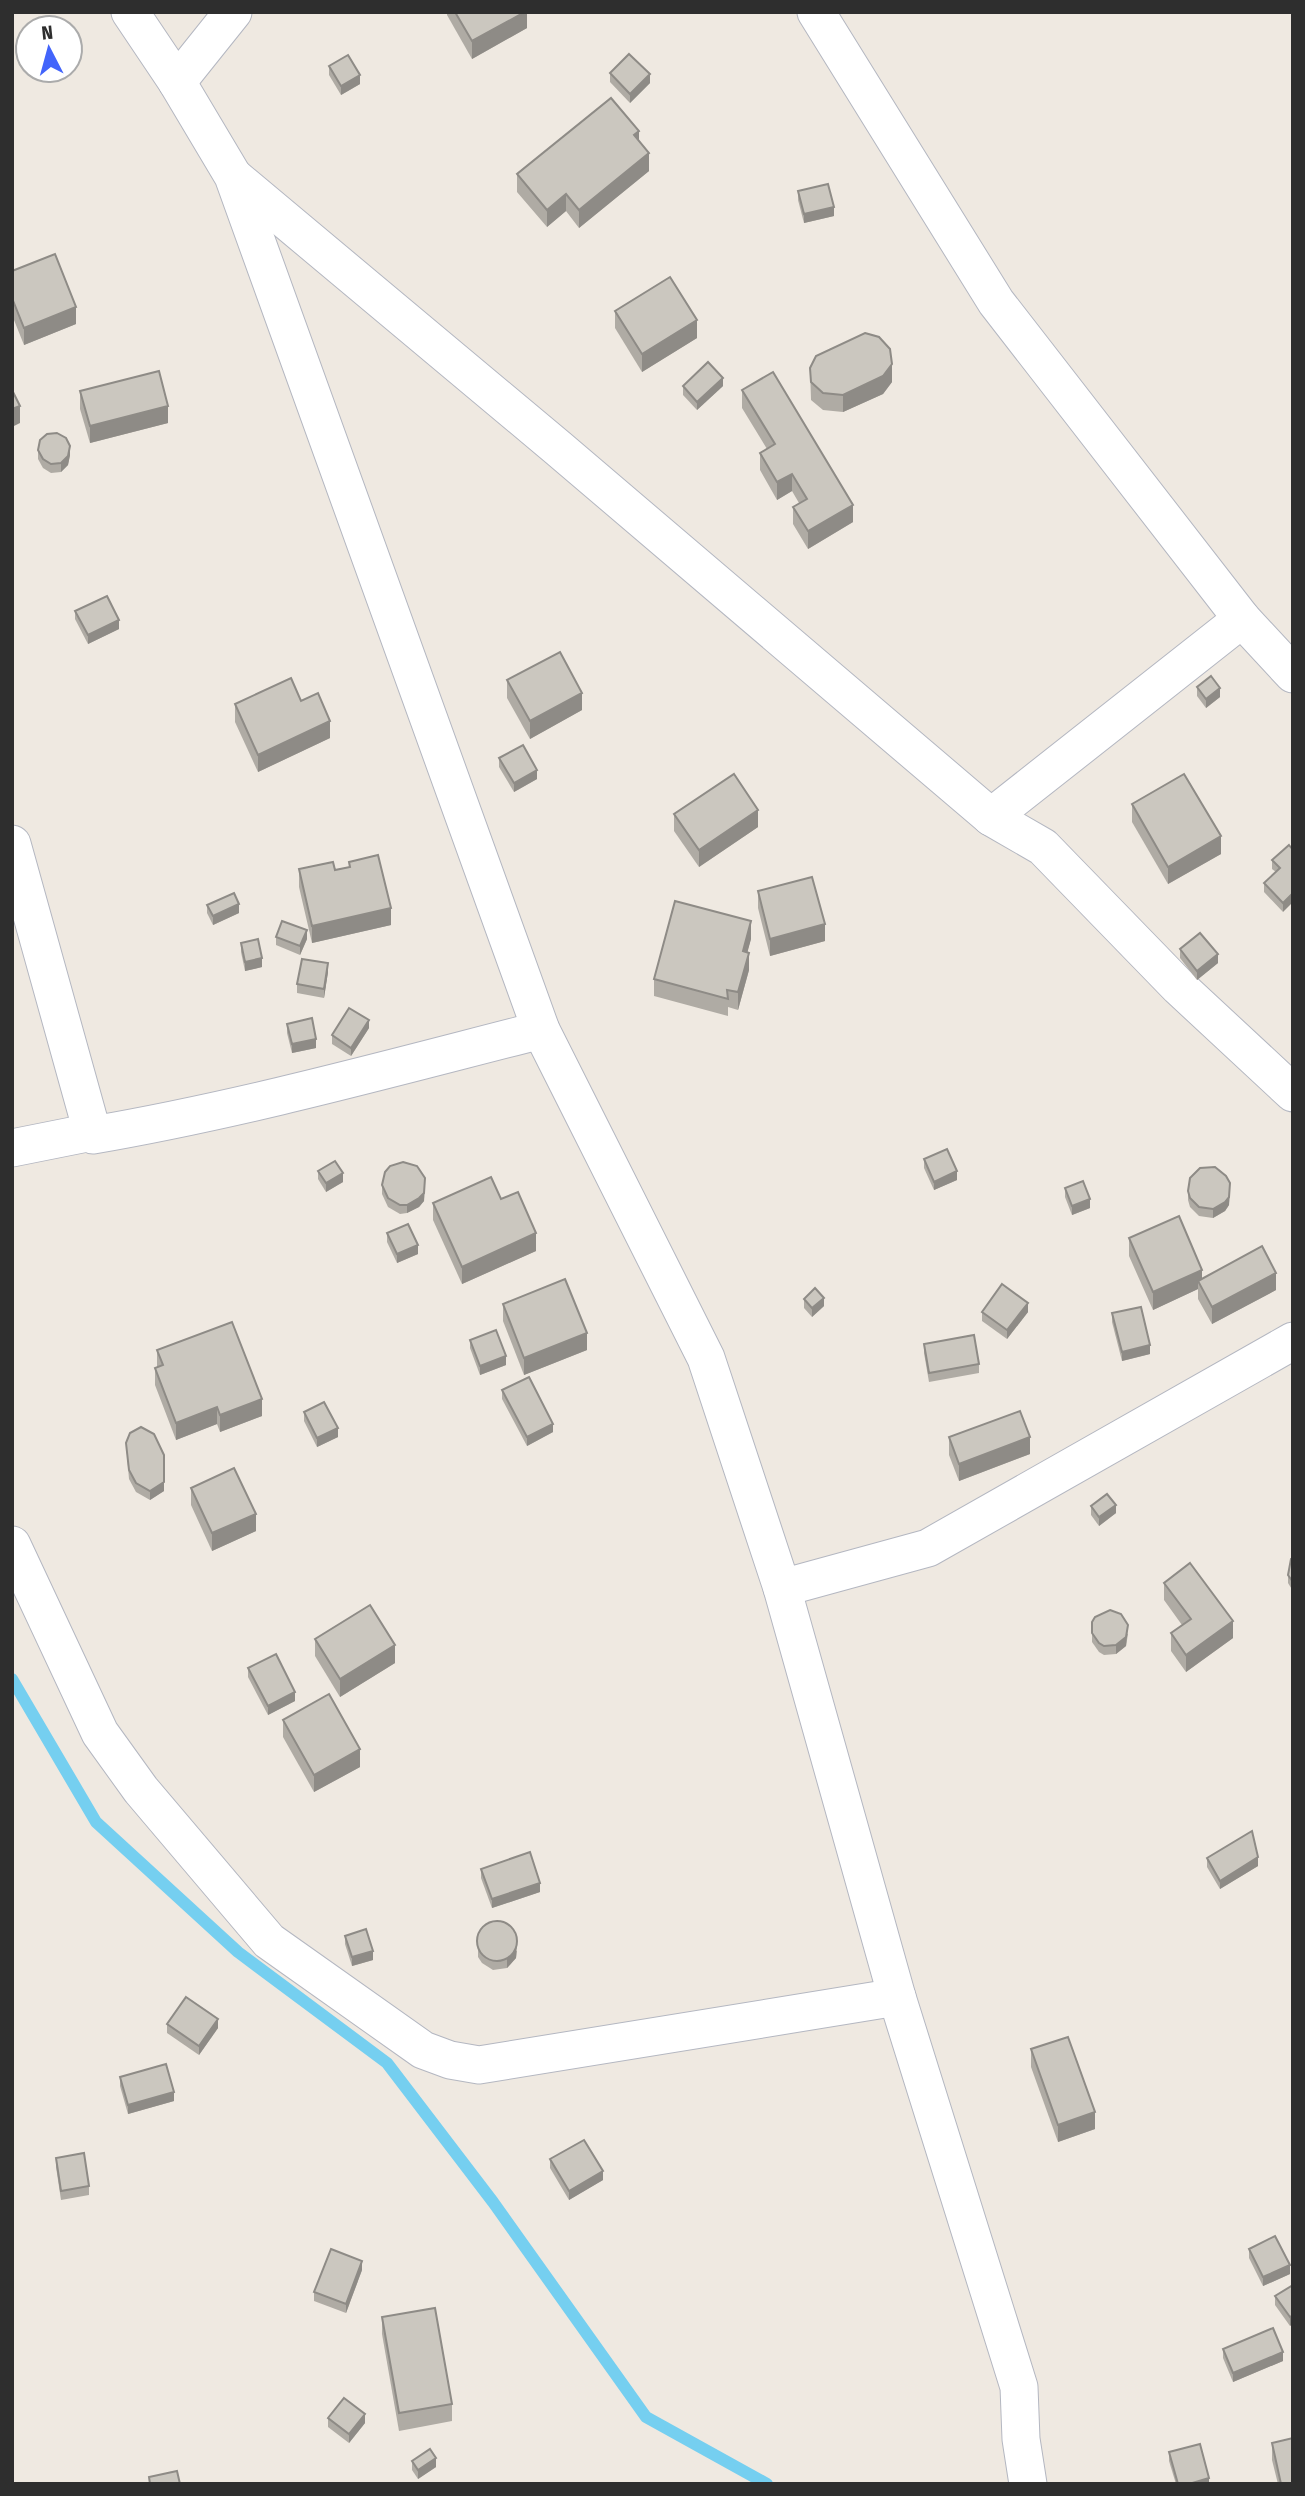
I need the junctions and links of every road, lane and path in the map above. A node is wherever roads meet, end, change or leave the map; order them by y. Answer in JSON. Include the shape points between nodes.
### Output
{"nodes":[{"id":1,"x":130,"y":12,"type":"edge"},
{"id":2,"x":233,"y":12,"type":"edge"},
{"id":3,"x":816,"y":12,"type":"edge"},
{"id":4,"x":177,"y":82,"type":"junction"},
{"id":5,"x":233,"y":176,"type":"junction"},
{"id":6,"x":1242,"y":619,"type":"junction"},
{"id":7,"x":1293,"y":674,"type":"edge"},
{"id":8,"x":991,"y":817,"type":"junction"},
{"id":9,"x":12,"y":844,"type":"edge"},
{"id":10,"x":541,"y":1030,"type":"junction"},
{"id":11,"x":1293,"y":1093,"type":"edge"},
{"id":12,"x":92,"y":1132,"type":"junction"},
{"id":13,"x":12,"y":1148,"type":"edge"},
{"id":14,"x":1293,"y":1341,"type":"edge"},
{"id":15,"x":12,"y":1545,"type":"edge"},
{"id":16,"x":782,"y":1588,"type":"junction"},
{"id":17,"x":897,"y":1997,"type":"junction"},
{"id":18,"x":1028,"y":2484,"type":"edge"}],
"edges":[{"from":1,"to":4,"type":"street"},
{"from":2,"to":4,"type":"street"},
{"from":3,"to":6,"type":"street","via":[[996,302]]},
{"from":4,"to":5,"type":"street"},
{"from":5,"to":8,"type":"street"},
{"from":5,"to":10,"type":"street"},
{"from":6,"to":7,"type":"street"},
{"from":6,"to":8,"type":"street"},
{"from":8,"to":11,"type":"street","via":[[1043,847],[1179,987]]},
{"from":9,"to":12,"type":"street"},
{"from":10,"to":12,"type":"street","via":[[238,1106]]},
{"from":10,"to":16,"type":"street","via":[[706,1358]]},
{"from":12,"to":13,"type":"street"},
{"from":14,"to":16,"type":"street","via":[[928,1548]]},
{"from":15,"to":17,"type":"street","via":[[100,1733],[141,1790],[268,1941],[423,2050],[479,2065]]},
{"from":16,"to":17,"type":"street"},
{"from":17,"to":18,"type":"street","via":[[1019,2387]]}]}
